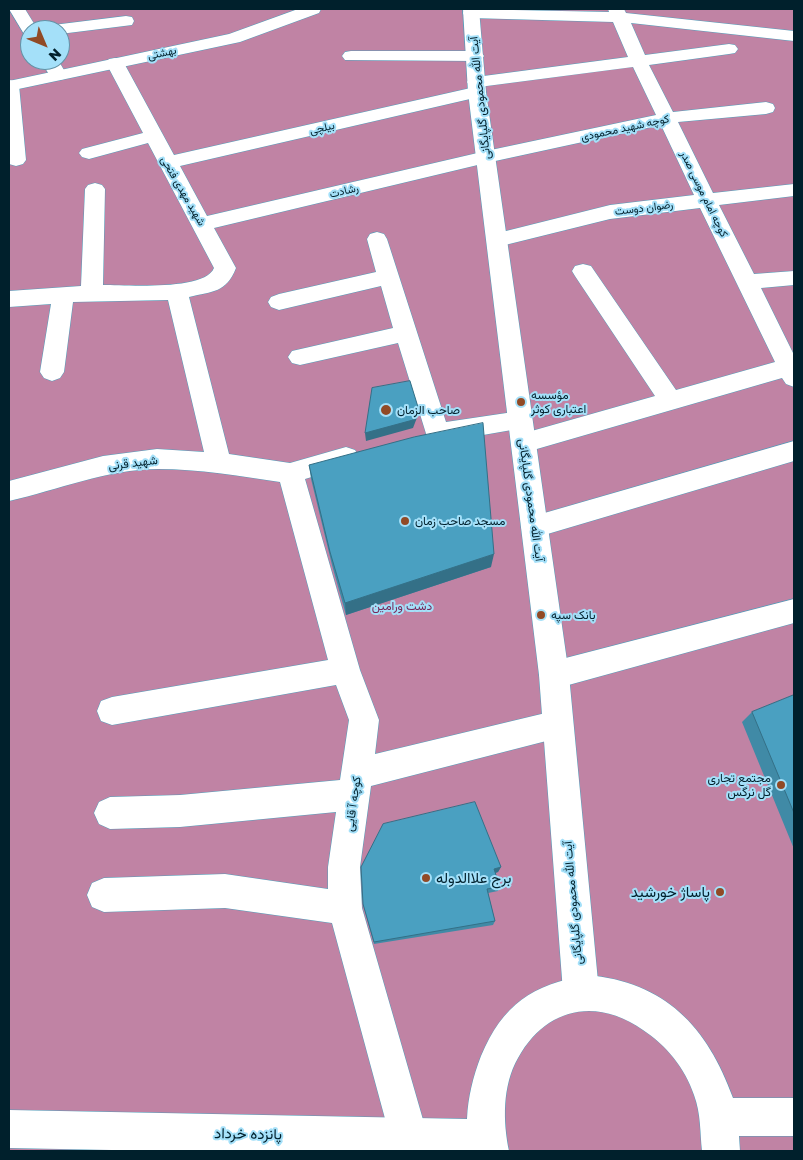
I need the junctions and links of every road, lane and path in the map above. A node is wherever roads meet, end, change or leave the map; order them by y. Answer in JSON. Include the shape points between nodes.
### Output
{"nodes":[{"id":1,"x":17,"y":9,"type":"edge"},
{"id":2,"x":313,"y":9,"type":"edge"},
{"id":3,"x":471,"y":11,"type":"edge"},
{"id":4,"x":617,"y":13,"type":"edge"},
{"id":5,"x":24,"y":20,"type":"edge"},
{"id":6,"x":126,"y":21,"type":"dead end"},
{"id":7,"x":70,"y":28,"type":"edge"},
{"id":8,"x":794,"y":36,"type":"edge"},
{"id":9,"x":730,"y":49,"type":"dead end"},
{"id":10,"x":351,"y":56,"type":"dead end"},
{"id":11,"x":475,"y":56,"type":"junction"},
{"id":12,"x":639,"y":62,"type":"junction"},
{"id":13,"x":115,"y":64,"type":"junction"},
{"id":14,"x":70,"y":66,"type":"edge"},
{"id":15,"x":46,"y":70,"type":"edge"},
{"id":16,"x":9,"y":86,"type":"edge"},
{"id":17,"x":477,"y":87,"type":"junction"},
{"id":18,"x":766,"y":108,"type":"dead end"},
{"id":19,"x":667,"y":118,"type":"junction"},
{"id":20,"x":153,"y":136,"type":"junction"},
{"id":21,"x":89,"y":153,"type":"dead end"},
{"id":22,"x":486,"y":157,"type":"junction"},
{"id":23,"x":16,"y":160,"type":"dead end"},
{"id":24,"x":167,"y":163,"type":"junction"},
{"id":25,"x":95,"y":189,"type":"dead end"},
{"id":26,"x":794,"y":190,"type":"edge"},
{"id":27,"x":708,"y":200,"type":"junction"},
{"id":28,"x":202,"y":224,"type":"junction"},
{"id":29,"x":377,"y":239,"type":"dead end"},
{"id":30,"x":497,"y":240,"type":"junction"},
{"id":31,"x":583,"y":271,"type":"dead end"},
{"id":32,"x":388,"y":276,"type":"junction"},
{"id":33,"x":794,"y":278,"type":"edge"},
{"id":34,"x":747,"y":282,"type":"junction"},
{"id":35,"x":177,"y":292,"type":"junction"},
{"id":36,"x":92,"y":293,"type":"junction"},
{"id":37,"x":62,"y":295,"type":"junction"},
{"id":38,"x":9,"y":299,"type":"edge"},
{"id":39,"x":279,"y":302,"type":"dead end"},
{"id":40,"x":406,"y":333,"type":"junction"},
{"id":41,"x":300,"y":357,"type":"dead end"},
{"id":42,"x":52,"y":372,"type":"dead end"},
{"id":43,"x":792,"y":373,"type":"edge"},
{"id":44,"x":670,"y":401,"type":"junction"},
{"id":45,"x":522,"y":431,"type":"junction"},
{"id":46,"x":794,"y":451,"type":"edge"},
{"id":47,"x":364,"y":453,"type":"edge"},
{"id":48,"x":219,"y":462,"type":"junction"},
{"id":49,"x":290,"y":473,"type":"junction"},
{"id":50,"x":9,"y":491,"type":"edge"},
{"id":51,"x":534,"y":527,"type":"junction"},
{"id":52,"x":794,"y":611,"type":"edge"},
{"id":53,"x":345,"y":670,"type":"junction"},
{"id":54,"x":554,"y":675,"type":"junction"},
{"id":55,"x":112,"y":711,"type":"dead end"},
{"id":56,"x":558,"y":724,"type":"junction"},
{"id":57,"x":356,"y":784,"type":"junction"},
{"id":58,"x":110,"y":813,"type":"dead end"},
{"id":59,"x":104,"y":895,"type":"dead end"},
{"id":60,"x":345,"y":908,"type":"junction"},
{"id":61,"x":581,"y":992,"type":"junction"},
{"id":62,"x":794,"y":1117,"type":"edge"},
{"id":63,"x":9,"y":1129,"type":"edge"},
{"id":64,"x":720,"y":1134,"type":"edge"},
{"id":65,"x":380,"y":1141,"type":"edge"},
{"id":66,"x":489,"y":1145,"type":"edge"}],
"edges":[{"from":1,"to":5,"type":"street"},
{"from":2,"to":13,"type":"street","name":"بهشتی","via":[[234,38]]},
{"from":3,"to":4,"type":"street"},
{"from":3,"to":11,"type":"street","name":"آیت الله محمودی گلپایگانی"},
{"from":4,"to":8,"type":"street"},
{"from":4,"to":12,"type":"street","name":"کوچه امام موسی صدر"},
{"from":6,"to":7,"type":"street"},
{"from":9,"to":12,"type":"street","name":"بیلچی"},
{"from":10,"to":11,"type":"street"},
{"from":11,"to":17,"type":"street","name":"آیت الله محمودی گلپایگانی"},
{"from":12,"to":17,"type":"street","name":"بیلچی"},
{"from":12,"to":19,"type":"street","name":"کوچه امام موسی صدر"},
{"from":13,"to":14,"type":"street","name":"بهشتی"},
{"from":13,"to":20,"type":"street","name":"شهید مهدی فتحی"},
{"from":15,"to":16,"type":"street","name":"بهشتی"},
{"from":16,"to":23,"type":"street"},
{"from":17,"to":22,"type":"street","name":"آیت الله محمودی گلپایگانی"},
{"from":17,"to":24,"type":"street","name":"بیلچی"},
{"from":18,"to":19,"type":"street","name":"کوچه شهید محمودی"},
{"from":19,"to":22,"type":"street","name":"کوچه شهید محمودی"},
{"from":19,"to":27,"type":"street","name":"کوچه امام موسی صدر"},
{"from":20,"to":21,"type":"street"},
{"from":20,"to":24,"type":"street","name":"شهید مهدی فتحی"},
{"from":22,"to":28,"type":"street","name":"رشادت"},
{"from":22,"to":30,"type":"street","name":"آیت الله محمودی گلپایگانی"},
{"from":24,"to":28,"type":"street","name":"شهید مهدی فتحی"},
{"from":25,"to":36,"type":"street"},
{"from":26,"to":27,"type":"street","name":"رضوان دوست"},
{"from":27,"to":30,"type":"street","name":"رضوان دوست","via":[[610,212]]},
{"from":27,"to":34,"type":"street","name":"کوچه امام موسی صدر"},
{"from":28,"to":35,"type":"street","name":"شهید مهدی فتحی","via":[[225,268],[221,278],[210,284]]},
{"from":29,"to":32,"type":"street"},
{"from":30,"to":45,"type":"street","name":"آیت الله محمودی گلپایگانی"},
{"from":31,"to":44,"type":"street"},
{"from":32,"to":39,"type":"street"},
{"from":32,"to":40,"type":"street"},
{"from":33,"to":34,"type":"street"},
{"from":34,"to":43,"type":"street","name":"کوچه امام موسی صدر"},
{"from":35,"to":36,"type":"street","name":"شهید مهدی فتحی"},
{"from":35,"to":48,"type":"street"},
{"from":36,"to":37,"type":"street","name":"شهید مهدی فتحی"},
{"from":37,"to":38,"type":"street","name":"شهید مهدی فتحی"},
{"from":37,"to":42,"type":"street"},
{"from":40,"to":41,"type":"street"},
{"from":40,"to":45,"type":"street","via":[[428,435]]},
{"from":43,"to":44,"type":"street"},
{"from":44,"to":45,"type":"street"},
{"from":45,"to":51,"type":"street","name":"آیت الله محمودی گلپایگانی"},
{"from":46,"to":51,"type":"street"},
{"from":47,"to":49,"type":"street"},
{"from":48,"to":49,"type":"street","name":"شهید قرنی"},
{"from":48,"to":50,"type":"street","name":"شهید قرنی","via":[[158,459],[103,466]]},
{"from":49,"to":53,"type":"street","name":"کوچه آ قایی"},
{"from":51,"to":54,"type":"street","name":"آیت الله محمودی گلپایگانی"},
{"from":52,"to":54,"type":"street"},
{"from":53,"to":55,"type":"street"},
{"from":53,"to":57,"type":"street","name":"کوچه آ قایی","via":[[364,720]]},
{"from":54,"to":56,"type":"street","name":"آیت الله محمودی گلپایگانی"},
{"from":56,"to":57,"type":"street"},
{"from":56,"to":61,"type":"street","name":"آیت الله محمودی گلپایگانی"},
{"from":57,"to":58,"type":"street","via":[[180,811]]},
{"from":57,"to":60,"type":"street","name":"کوچه آ قایی","via":[[344,867]]},
{"from":59,"to":60,"type":"street","via":[[225,891]]},
{"from":60,"to":65,"type":"street","name":"کوچه آ قایی"},
{"from":61,"to":64,"type":"street","via":[[616,996],[650,1011],[681,1038],[705,1074]]},
{"from":61,"to":66,"type":"street","via":[[547,1002],[533,1012],[519,1023],[498,1055],[487,1095]]},
{"from":62,"to":64,"type":"street"},
{"from":63,"to":65,"type":"street","name":"پانزده خرداد"},
{"from":65,"to":66,"type":"street","name":"پانزده خرداد"}]}
